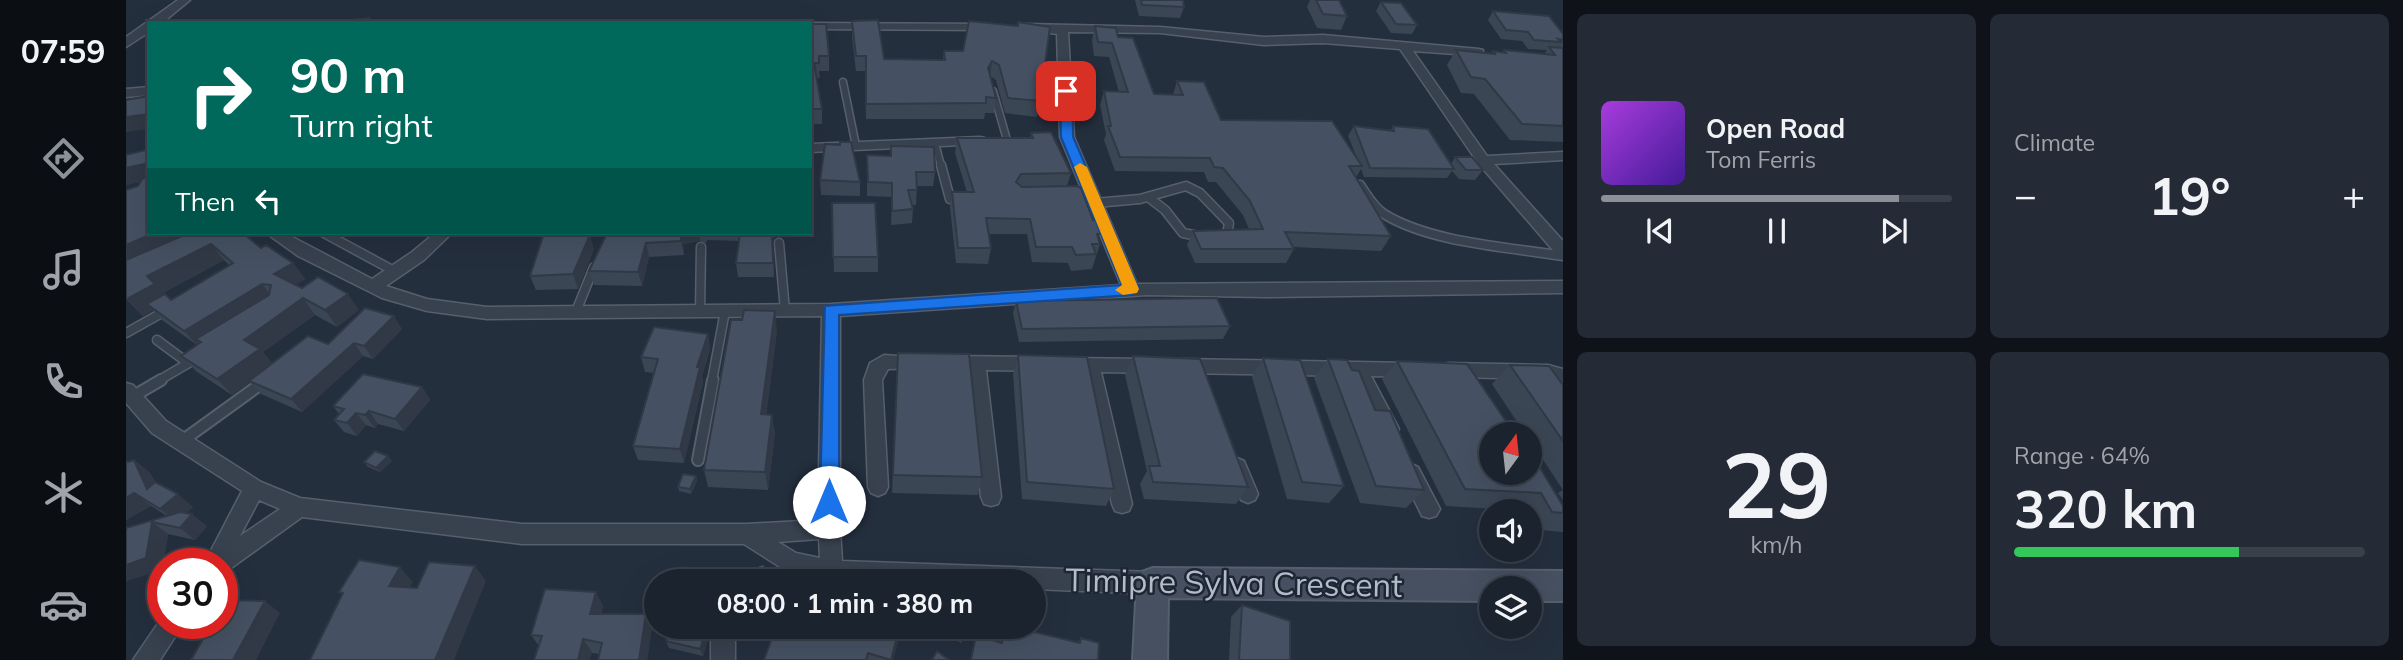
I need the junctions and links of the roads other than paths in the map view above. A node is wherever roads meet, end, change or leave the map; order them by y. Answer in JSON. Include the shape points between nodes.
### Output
{"nodes":[{"id":1,"x":185,"y":0,"type":"edge"},
{"id":2,"x":157,"y":21,"type":"edge"},
{"id":3,"x":812,"y":26,"type":"edge"},
{"id":4,"x":147,"y":27,"type":"edge"},
{"id":5,"x":1057,"y":29,"type":"junction"},
{"id":6,"x":126,"y":43,"type":"edge"},
{"id":7,"x":1405,"y":48,"type":"junction"},
{"id":8,"x":1496,"y":54,"type":"edge"},
{"id":9,"x":843,"y":82,"type":"dead end"},
{"id":10,"x":991,"y":82,"type":"edge"},
{"id":11,"x":147,"y":91,"type":"edge"},
{"id":12,"x":126,"y":93,"type":"edge"},
{"id":13,"x":1013,"y":139,"type":"joint"},
{"id":14,"x":935,"y":143,"type":"junction"},
{"id":15,"x":856,"y":146,"type":"junction"},
{"id":16,"x":812,"y":148,"type":"edge"},
{"id":17,"x":1563,"y":156,"type":"edge"},
{"id":18,"x":1483,"y":160,"type":"junction"},
{"id":19,"x":1359,"y":184,"type":"edge"},
{"id":20,"x":1088,"y":197,"type":"junction"},
{"id":21,"x":1148,"y":197,"type":"junction"},
{"id":22,"x":950,"y":199,"type":"edge"},
{"id":23,"x":277,"y":235,"type":"edge"},
{"id":24,"x":328,"y":235,"type":"edge"},
{"id":25,"x":442,"y":235,"type":"edge"},
{"id":26,"x":779,"y":243,"type":"dead end"},
{"id":27,"x":701,"y":247,"type":"dead end"},
{"id":28,"x":1563,"y":253,"type":"edge"},
{"id":29,"x":600,"y":254,"type":"edge"},
{"id":30,"x":396,"y":272,"type":"junction"},
{"id":31,"x":373,"y":286,"type":"junction"},
{"id":32,"x":1563,"y":287,"type":"edge"},
{"id":33,"x":1131,"y":289,"type":"junction"},
{"id":34,"x":172,"y":307,"type":"edge"},
{"id":35,"x":785,"y":310,"type":"junction"},
{"id":36,"x":831,"y":310,"type":"junction"},
{"id":37,"x":726,"y":311,"type":"junction"},
{"id":38,"x":700,"y":312,"type":"junction"},
{"id":39,"x":575,"y":314,"type":"junction"},
{"id":40,"x":126,"y":333,"type":"edge"},
{"id":41,"x":158,"y":340,"type":"dead end"},
{"id":42,"x":211,"y":349,"type":"edge"},
{"id":43,"x":188,"y":363,"type":"junction"},
{"id":44,"x":976,"y":364,"type":"junction"},
{"id":45,"x":1090,"y":365,"type":"junction"},
{"id":46,"x":1198,"y":366,"type":"junction"},
{"id":47,"x":1359,"y":370,"type":"junction"},
{"id":48,"x":1456,"y":370,"type":"junction"},
{"id":49,"x":278,"y":371,"type":"edge"},
{"id":50,"x":1563,"y":376,"type":"edge"},
{"id":51,"x":1470,"y":391,"type":"edge"},
{"id":52,"x":1208,"y":392,"type":"edge"},
{"id":53,"x":129,"y":393,"type":"edge"},
{"id":54,"x":182,"y":441,"type":"junction"},
{"id":55,"x":1228,"y":443,"type":"edge"},
{"id":56,"x":698,"y":460,"type":"dead end"},
{"id":57,"x":878,"y":487,"type":"dead end"},
{"id":58,"x":254,"y":488,"type":"junction"},
{"id":59,"x":1248,"y":494,"type":"edge"},
{"id":60,"x":992,"y":497,"type":"dead end"},
{"id":61,"x":1122,"y":504,"type":"dead end"},
{"id":62,"x":299,"y":507,"type":"junction"},
{"id":63,"x":1429,"y":509,"type":"dead end"},
{"id":64,"x":829,"y":529,"type":"junction"},
{"id":65,"x":747,"y":534,"type":"junction"},
{"id":66,"x":225,"y":548,"type":"edge"},
{"id":67,"x":238,"y":549,"type":"edge"},
{"id":68,"x":823,"y":569,"type":"edge"},
{"id":69,"x":832,"y":569,"type":"edge"},
{"id":70,"x":1046,"y":579,"type":"edge"},
{"id":71,"x":1153,"y":583,"type":"junction"},
{"id":72,"x":1563,"y":586,"type":"edge"},
{"id":73,"x":161,"y":639,"type":"edge"},
{"id":74,"x":723,"y":639,"type":"edge"},
{"id":75,"x":145,"y":660,"type":"edge"},
{"id":76,"x":723,"y":660,"type":"edge"},
{"id":77,"x":1150,"y":660,"type":"edge"}],
"edges":[{"from":1,"to":2,"type":"street"},
{"from":3,"to":5,"type":"street"},
{"from":4,"to":6,"type":"street"},
{"from":5,"to":7,"type":"street","via":[[1148,29]]},
{"from":5,"to":20,"type":"street","via":[[1065,44],[1061,137]]},
{"from":7,"to":8,"type":"street"},
{"from":7,"to":18,"type":"street"},
{"from":9,"to":15,"type":"lane"},
{"from":10,"to":13,"type":"lane"},
{"from":11,"to":12,"type":"street"},
{"from":13,"to":14,"type":"street"},
{"from":14,"to":15,"type":"street"},
{"from":14,"to":22,"type":"lane"},
{"from":15,"to":16,"type":"street"},
{"from":17,"to":18,"type":"street"},
{"from":18,"to":28,"type":"street"},
{"from":19,"to":28,"type":"lane","via":[[1381,213],[1396,222]]},
{"from":20,"to":21,"type":"lane"},
{"from":20,"to":33,"type":"street"},
{"from":21,"to":21,"type":"lane","via":[[1186,186],[1200,193],[1230,229],[1214,237],[1183,235],[1168,213]]},
{"from":23,"to":31,"type":"street"},
{"from":24,"to":30,"type":"lane"},
{"from":25,"to":30,"type":"street"},
{"from":26,"to":35,"type":"lane"},
{"from":27,"to":38,"type":"lane"},
{"from":29,"to":39,"type":"lane"},
{"from":30,"to":31,"type":"street"},
{"from":31,"to":39,"type":"street","via":[[388,294],[458,310]]},
{"from":32,"to":33,"type":"street"},
{"from":33,"to":36,"type":"street"},
{"from":34,"to":40,"type":"lane"},
{"from":35,"to":36,"type":"street"},
{"from":35,"to":37,"type":"street"},
{"from":36,"to":64,"type":"street"},
{"from":37,"to":38,"type":"street"},
{"from":37,"to":56,"type":"lane"},
{"from":38,"to":39,"type":"street"},
{"from":41,"to":43,"type":"lane"},
{"from":42,"to":43,"type":"lane"},
{"from":43,"to":53,"type":"lane"},
{"from":44,"to":45,"type":"street"},
{"from":44,"to":57,"type":"street","via":[[884,362],[876,368]]},
{"from":44,"to":60,"type":"street"},
{"from":45,"to":46,"type":"street"},
{"from":45,"to":61,"type":"street"},
{"from":46,"to":47,"type":"street"},
{"from":46,"to":52,"type":"street"},
{"from":47,"to":48,"type":"street"},
{"from":47,"to":63,"type":"street"},
{"from":48,"to":50,"type":"street"},
{"from":48,"to":51,"type":"street"},
{"from":49,"to":54,"type":"lane"},
{"from":53,"to":54,"type":"street","via":[[159,427]]},
{"from":54,"to":58,"type":"street"},
{"from":55,"to":59,"type":"street"},
{"from":58,"to":62,"type":"street"},
{"from":58,"to":66,"type":"street"},
{"from":62,"to":65,"type":"street","via":[[522,534]]},
{"from":62,"to":67,"type":"street"},
{"from":64,"to":65,"type":"street"},
{"from":64,"to":69,"type":"street"},
{"from":65,"to":68,"type":"street","name":"Timipre Sylva Crescent","via":[[791,562]]},
{"from":70,"to":71,"type":"street","name":"Timipre Sylva Crescent"},
{"from":71,"to":72,"type":"street","name":"Timipre Sylva Crescent"},
{"from":71,"to":77,"type":"street"},
{"from":73,"to":75,"type":"street"},
{"from":74,"to":76,"type":"street"}]}
